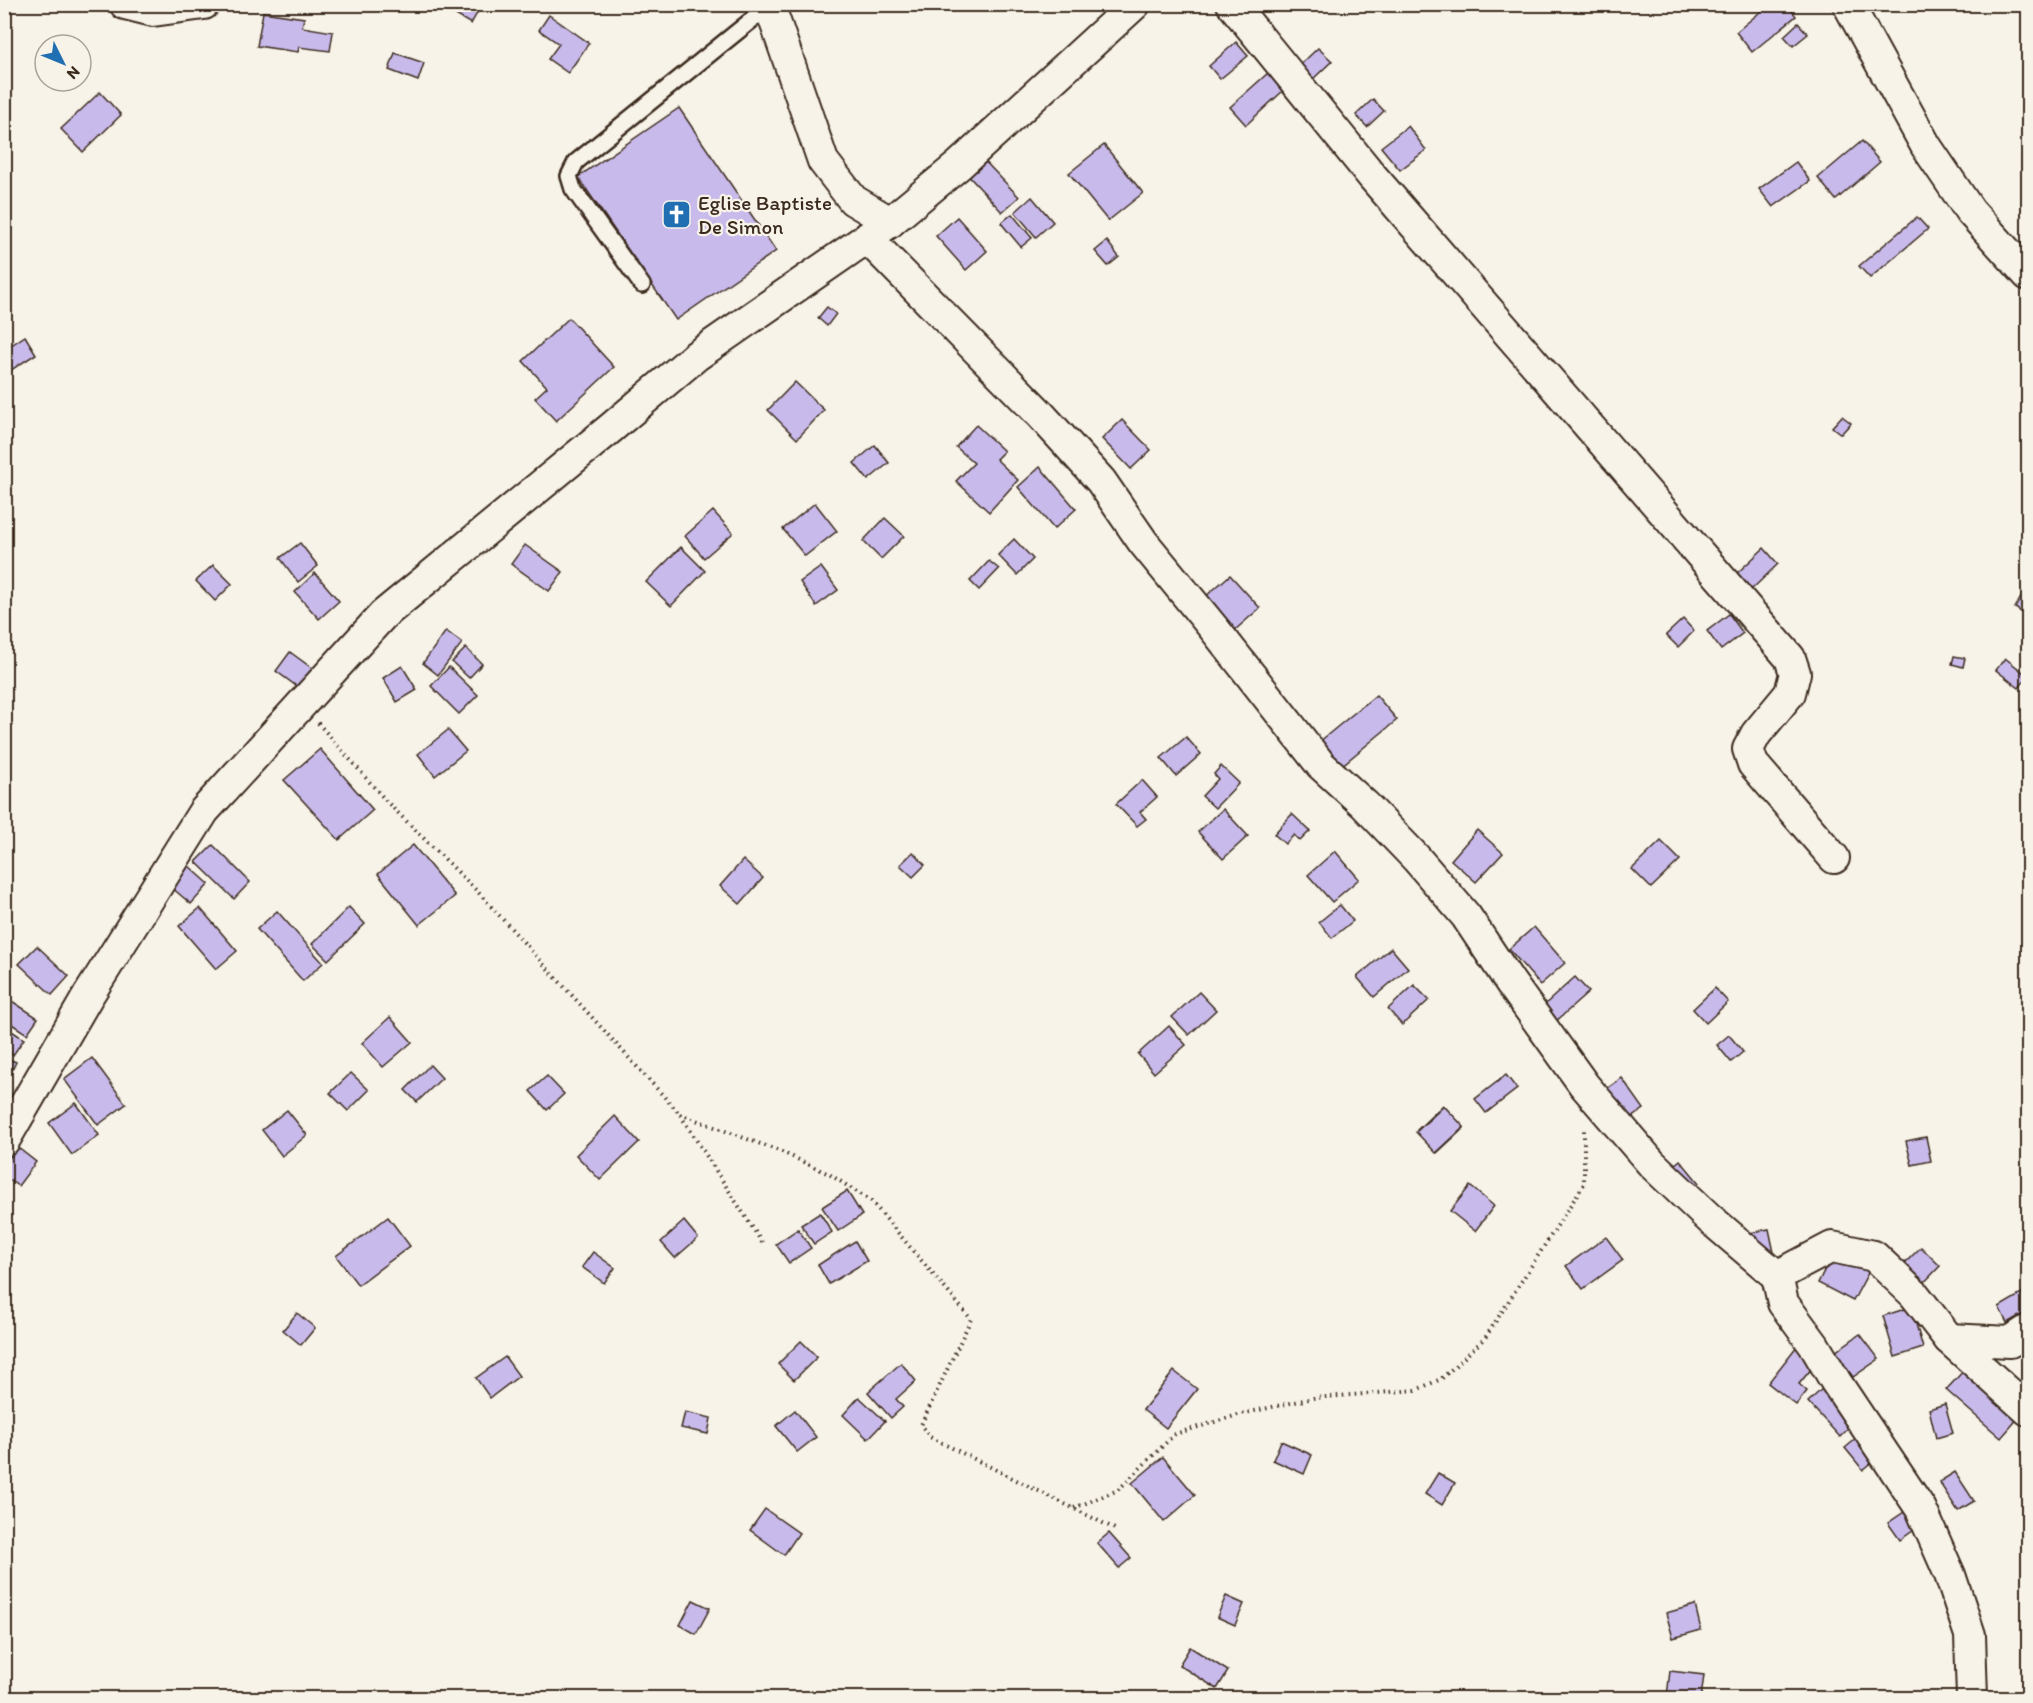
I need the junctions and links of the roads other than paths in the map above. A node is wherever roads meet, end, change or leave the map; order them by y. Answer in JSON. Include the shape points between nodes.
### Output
{"nodes":[{"id":1,"x":124,"y":4,"type":"edge"},
{"id":2,"x":204,"y":4,"type":"edge"},
{"id":3,"x":1135,"y":4,"type":"edge"},
{"id":4,"x":1232,"y":4,"type":"edge"},
{"id":5,"x":1848,"y":4,"type":"edge"},
{"id":6,"x":769,"y":5,"type":"edge"},
{"id":7,"x":879,"y":230,"type":"junction"},
{"id":8,"x":2028,"y":275,"type":"edge"},
{"id":9,"x":642,"y":285,"type":"dead end"},
{"id":10,"x":1834,"y":858,"type":"dead end"},
{"id":11,"x":4,"y":1141,"type":"edge"},
{"id":12,"x":1777,"y":1276,"type":"junction"},
{"id":13,"x":2028,"y":1330,"type":"edge"},
{"id":14,"x":1949,"y":1339,"type":"junction"},
{"id":15,"x":2028,"y":1410,"type":"edge"},
{"id":16,"x":1972,"y":1698,"type":"edge"}],
"edges":[{"from":1,"to":2,"type":"street","via":[[153,11]]},
{"from":3,"to":7,"type":"street","via":[[959,165]]},
{"from":4,"to":10,"type":"street","via":[[1372,176],[1790,658],[1795,673],[1790,693],[1748,748],[1753,764]]},
{"from":5,"to":8,"type":"street","via":[[1926,146],[1970,211]]},
{"from":6,"to":7,"type":"street","via":[[823,161]]},
{"from":6,"to":9,"type":"lane","via":[[576,162],[569,176],[573,189]]},
{"from":7,"to":11,"type":"street","via":[[696,356],[384,615],[204,811],[88,996]]},
{"from":7,"to":12,"type":"street","via":[[1101,481],[1143,542],[1321,765],[1416,858],[1466,916],[1584,1085],[1652,1164]]},
{"from":12,"to":14,"type":"street","via":[[1832,1247],[1874,1256],[1914,1294]]},
{"from":12,"to":16,"type":"street","via":[[1784,1303],[1921,1509],[1950,1575],[1970,1635]]},
{"from":13,"to":14,"type":"street","via":[[2010,1342]]},
{"from":14,"to":15,"type":"street"}]}
